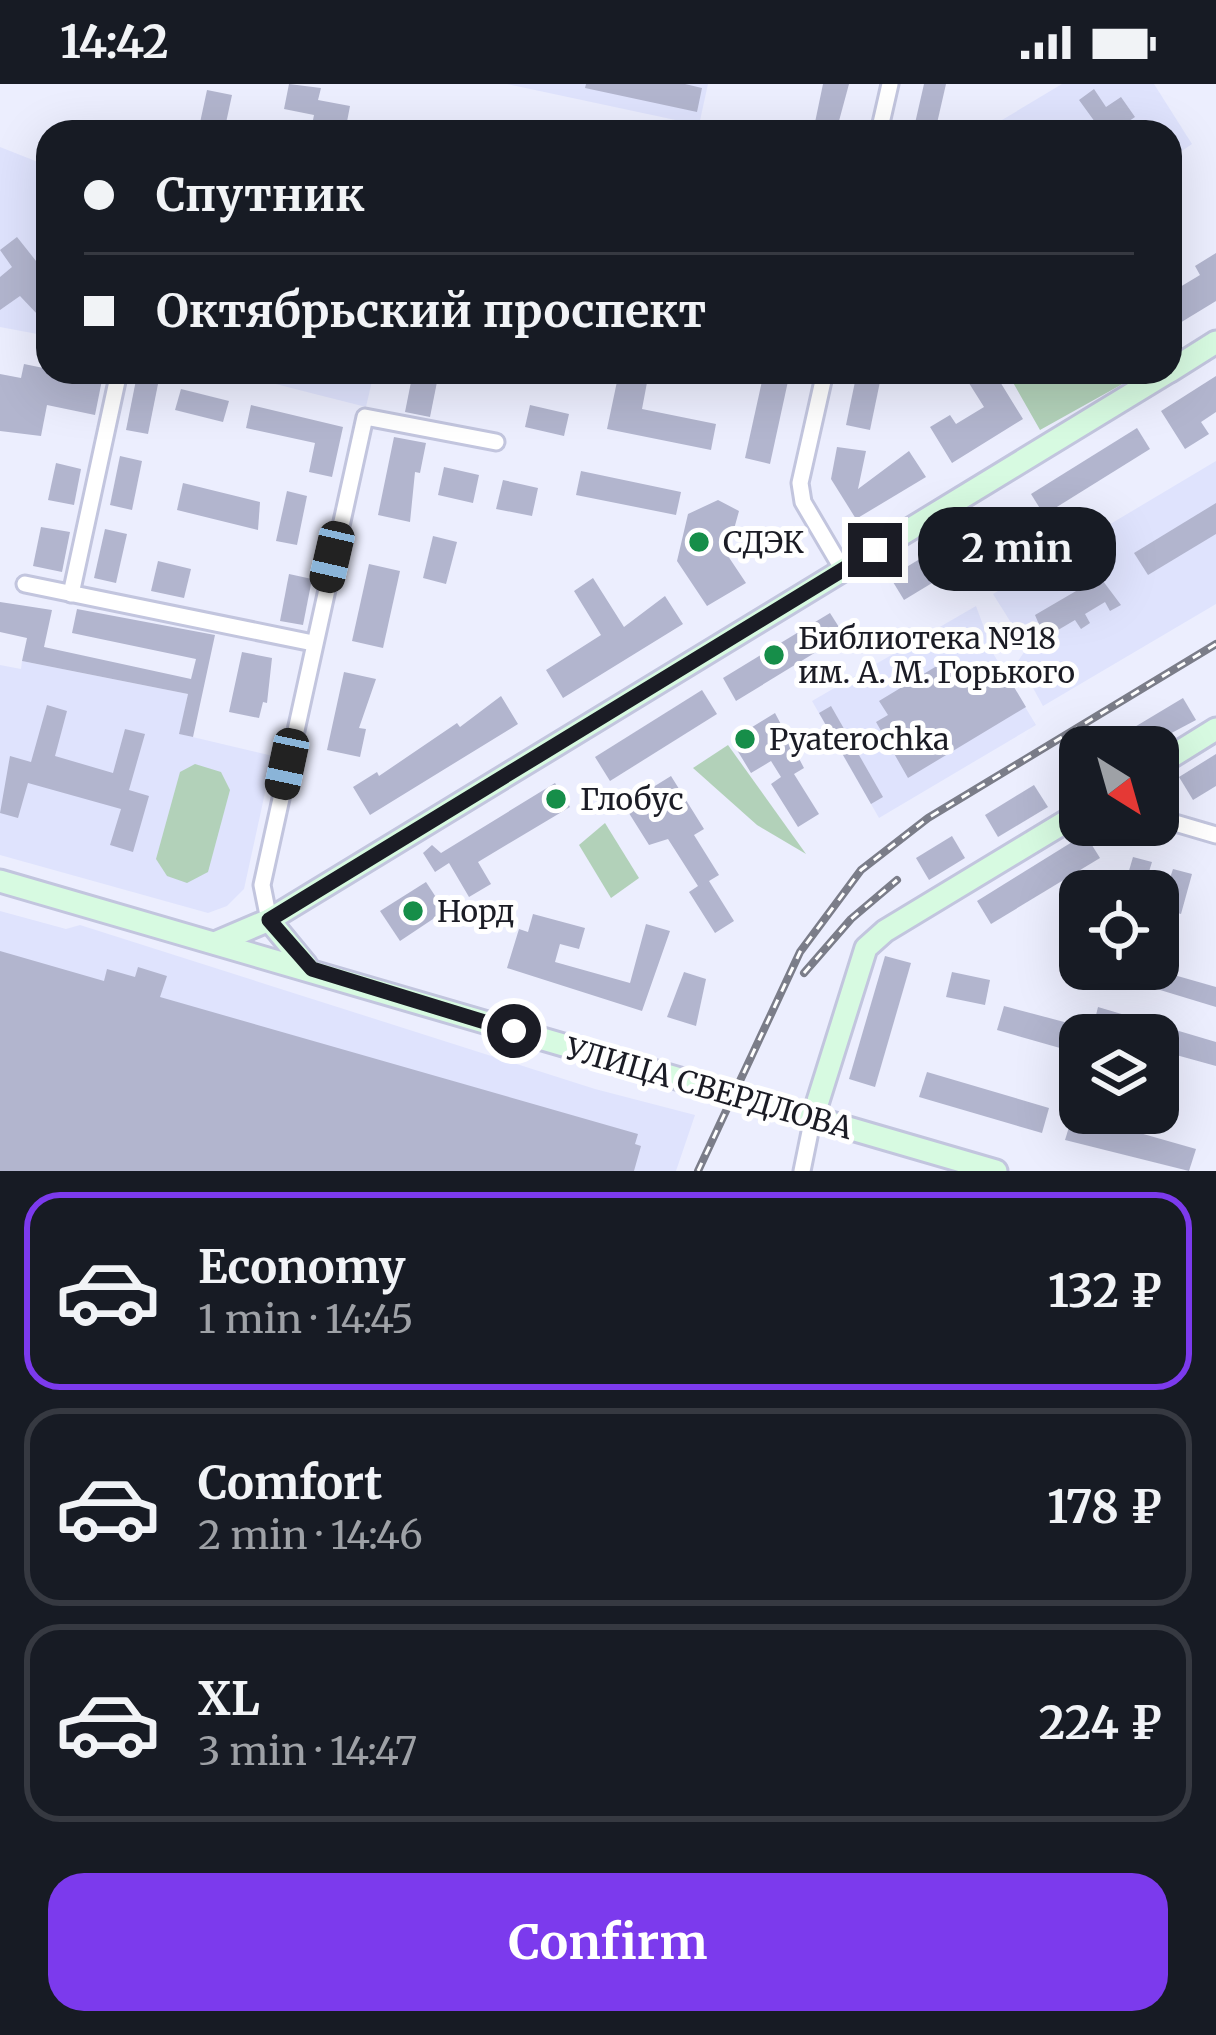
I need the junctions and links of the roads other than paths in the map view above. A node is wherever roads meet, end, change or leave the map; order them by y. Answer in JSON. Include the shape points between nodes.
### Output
{"nodes":[{"id":1,"x":890,"y":84,"type":"edge"},
{"id":2,"x":882,"y":120,"type":"edge"},
{"id":3,"x":1216,"y":343,"type":"edge"},
{"id":4,"x":1182,"y":363,"type":"edge"},
{"id":5,"x":116,"y":384,"type":"edge"},
{"id":6,"x":822,"y":384,"type":"edge"},
{"id":7,"x":1148,"y":384,"type":"edge"},
{"id":8,"x":496,"y":442,"type":"dead end"},
{"id":9,"x":843,"y":570,"type":"junction"},
{"id":10,"x":25,"y":584,"type":"dead end"},
{"id":11,"x":71,"y":594,"type":"junction"},
{"id":12,"x":313,"y":643,"type":"junction"},
{"id":13,"x":1216,"y":729,"type":"edge"},
{"id":14,"x":1179,"y":751,"type":"edge"},
{"id":15,"x":1179,"y":824,"type":"edge"},
{"id":16,"x":1059,"y":826,"type":"edge"},
{"id":17,"x":1216,"y":835,"type":"edge"},
{"id":18,"x":0,"y":881,"type":"edge"},
{"id":19,"x":269,"y":920,"type":"junction"},
{"id":20,"x":214,"y":943,"type":"junction"},
{"id":21,"x":312,"y":969,"type":"junction"},
{"id":22,"x":814,"y":1118,"type":"junction"},
{"id":23,"x":802,"y":1171,"type":"edge"},
{"id":24,"x":996,"y":1171,"type":"edge"}],
"edges":[{"from":1,"to":2,"type":"street"},
{"from":3,"to":4,"type":"main road"},
{"from":5,"to":11,"type":"street"},
{"from":6,"to":9,"type":"street","via":[[800,483]]},
{"from":7,"to":9,"type":"main road"},
{"from":8,"to":12,"type":"street","via":[[365,417]]},
{"from":9,"to":19,"type":"main road"},
{"from":10,"to":11,"type":"street"},
{"from":11,"to":12,"type":"street"},
{"from":12,"to":19,"type":"street","via":[[262,885]]},
{"from":13,"to":14,"type":"main road"},
{"from":15,"to":17,"type":"street"},
{"from":16,"to":22,"type":"main road","via":[[866,948]]},
{"from":18,"to":20,"type":"main road","name":"УЛИЦА СВЕРДЛОВА"},
{"from":19,"to":20,"type":"main road"},
{"from":19,"to":21,"type":"main road"},
{"from":20,"to":21,"type":"main road","name":"УЛИЦА СВЕРДЛОВА"},
{"from":21,"to":22,"type":"main road","name":"УЛИЦА СВЕРДЛОВА"},
{"from":22,"to":23,"type":"street"},
{"from":22,"to":24,"type":"main road","name":"УЛИЦА СВЕРДЛОВА"}]}
